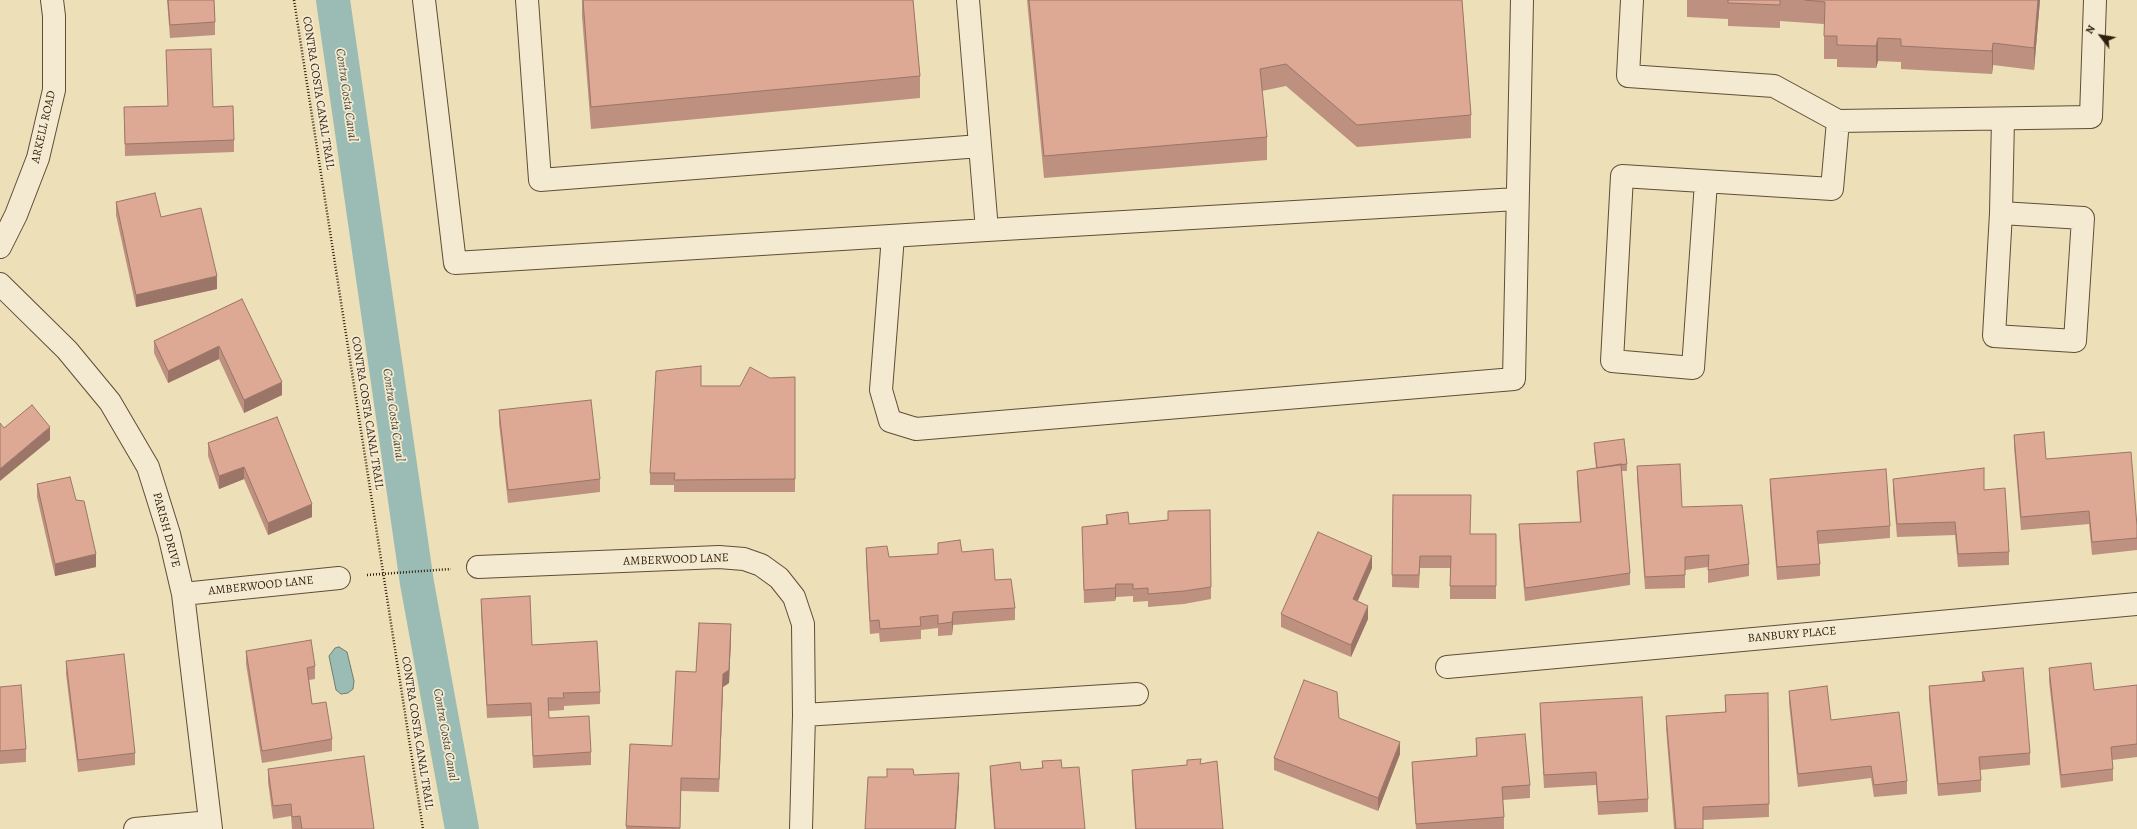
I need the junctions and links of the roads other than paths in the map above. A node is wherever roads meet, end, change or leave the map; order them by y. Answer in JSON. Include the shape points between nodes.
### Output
{"nodes":[{"id":1,"x":52,"y":0,"type":"edge"},
{"id":2,"x":424,"y":0,"type":"edge"},
{"id":3,"x":526,"y":0,"type":"edge"},
{"id":4,"x":968,"y":0,"type":"edge"},
{"id":5,"x":1522,"y":0,"type":"edge"},
{"id":6,"x":1632,"y":0,"type":"edge"},
{"id":7,"x":2094,"y":0,"type":"edge"},
{"id":8,"x":2003,"y":119,"type":"junction"},
{"id":9,"x":1838,"y":121,"type":"junction"},
{"id":10,"x":980,"y":146,"type":"junction"},
{"id":11,"x":1706,"y":182,"type":"junction"},
{"id":12,"x":1517,"y":199,"type":"junction"},
{"id":13,"x":2001,"y":213,"type":"junction"},
{"id":14,"x":988,"y":230,"type":"junction"},
{"id":15,"x":893,"y":236,"type":"junction"},
{"id":16,"x":0,"y":247,"type":"edge"},
{"id":17,"x":0,"y":284,"type":"edge"},
{"id":18,"x":478,"y":567,"type":"dead end"},
{"id":19,"x":339,"y":578,"type":"road end"},
{"id":20,"x":183,"y":594,"type":"junction"},
{"id":21,"x":2137,"y":604,"type":"edge"},
{"id":22,"x":1447,"y":667,"type":"dead end"},
{"id":23,"x":1137,"y":694,"type":"dead end"},
{"id":24,"x":804,"y":715,"type":"junction"},
{"id":25,"x":210,"y":826,"type":"edge"},
{"id":26,"x":135,"y":829,"type":"edge"},
{"id":27,"x":801,"y":829,"type":"edge"}],
"edges":[{"from":1,"to":16,"type":"street","name":"ARKELL ROAD","via":[[54,90],[38,158],[16,215]]},
{"from":2,"to":15,"type":"street","via":[[455,264]]},
{"from":3,"to":10,"type":"street","via":[[540,180]]},
{"from":4,"to":10,"type":"street"},
{"from":5,"to":12,"type":"street"},
{"from":6,"to":9,"type":"street","via":[[1628,76],[1774,86]]},
{"from":7,"to":8,"type":"street","via":[[2091,117]]},
{"from":8,"to":9,"type":"street"},
{"from":8,"to":13,"type":"street"},
{"from":9,"to":11,"type":"street","via":[[1832,189]]},
{"from":10,"to":14,"type":"street"},
{"from":11,"to":11,"type":"street","via":[[1693,368],[1612,361],[1622,176]]},
{"from":12,"to":14,"type":"street"},
{"from":12,"to":15,"type":"street","via":[[1514,379],[916,428],[890,421],[881,390]]},
{"from":13,"to":13,"type":"street","via":[[1994,336],[2075,341],[2082,218]]},
{"from":14,"to":15,"type":"street"},
{"from":17,"to":20,"type":"street","name":"PARISH DRIVE","via":[[72,356],[110,402],[148,467],[169,534]]},
{"from":18,"to":24,"type":"street","name":"AMBERWOOD LANE","via":[[719,557],[744,559],[761,565],[779,578],[794,597],[804,624]]},
{"from":19,"to":20,"type":"street","name":"AMBERWOOD LANE"},
{"from":20,"to":25,"type":"street","name":"PARISH DRIVE"},
{"from":21,"to":22,"type":"street","name":"BANBURY PLACE"},
{"from":23,"to":24,"type":"street"},
{"from":24,"to":27,"type":"street","name":"AMBERWOOD LANE"},
{"from":25,"to":26,"type":"street"}]}
